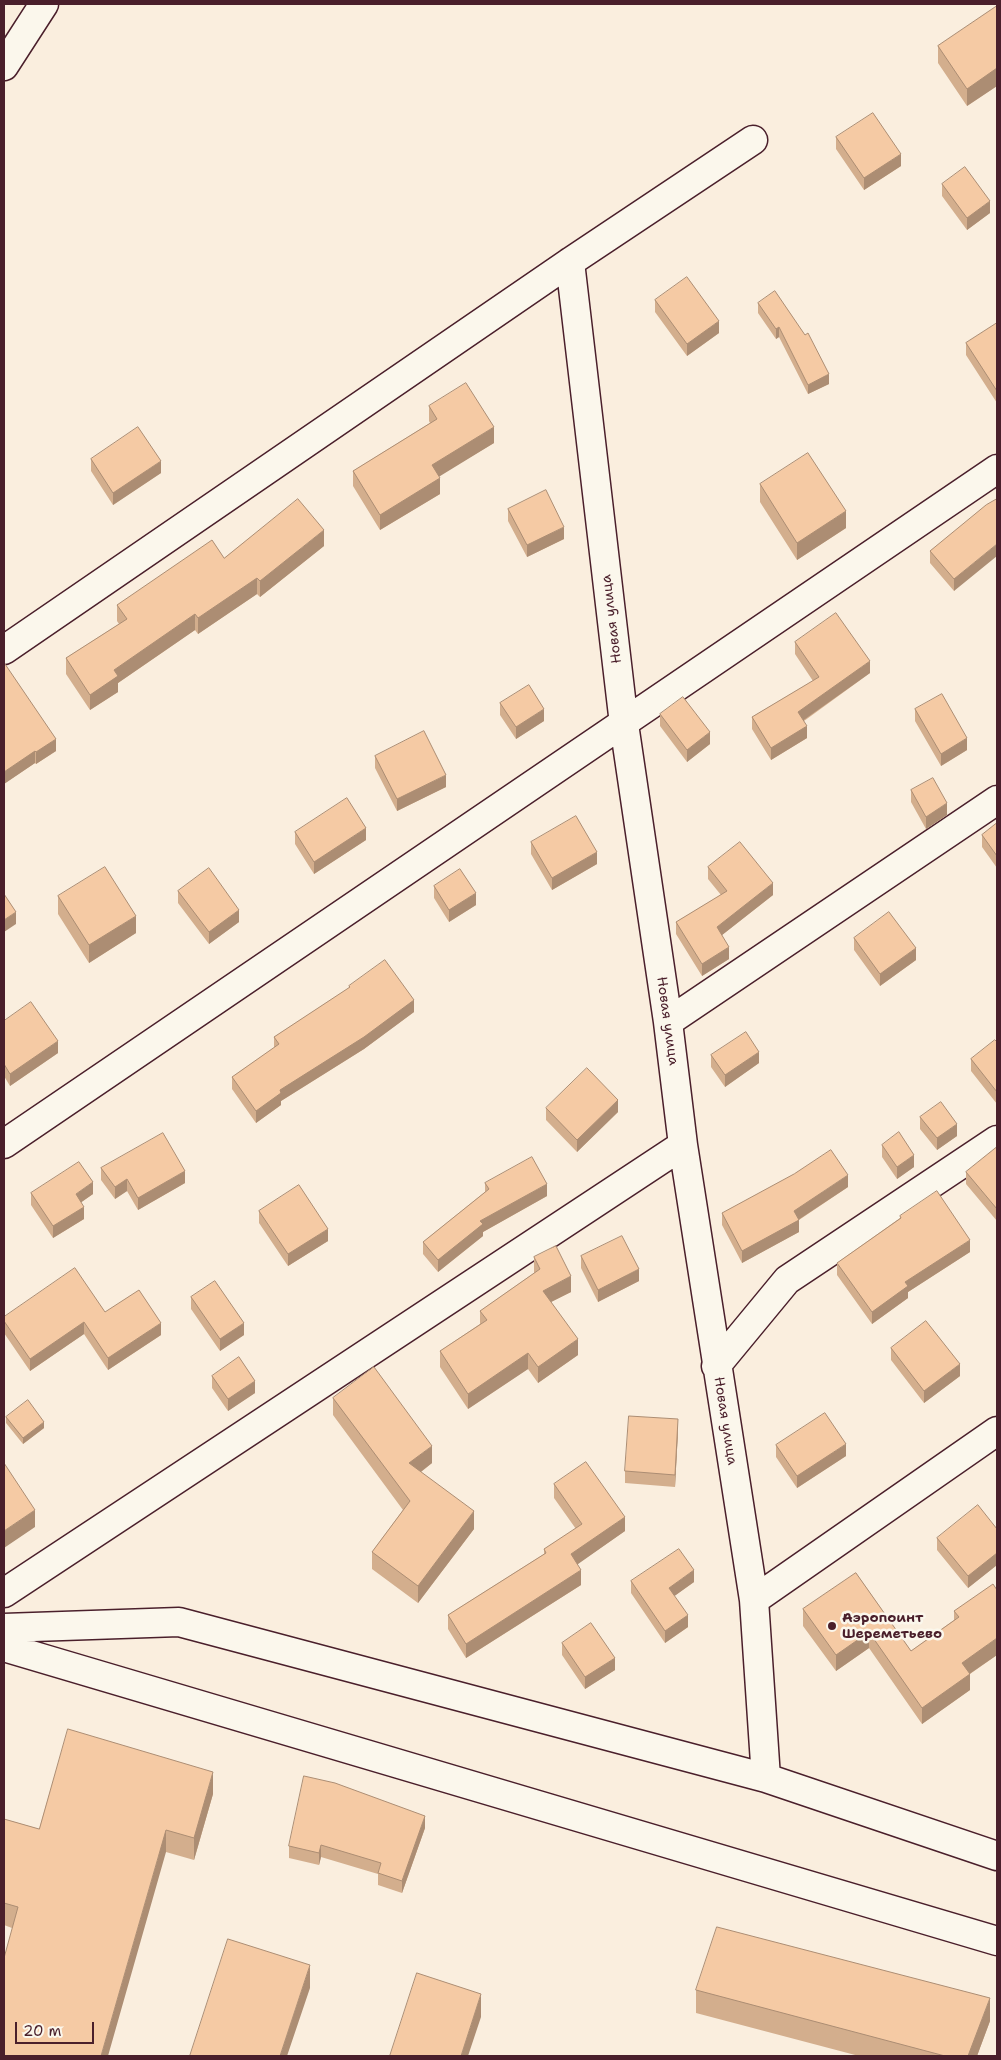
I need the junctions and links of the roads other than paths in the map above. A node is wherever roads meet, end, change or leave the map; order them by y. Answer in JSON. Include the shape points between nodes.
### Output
{"nodes":[{"id":1,"x":44,"y":4,"type":"edge"},
{"id":2,"x":4,"y":66,"type":"edge"},
{"id":3,"x":753,"y":140,"type":"dead end"},
{"id":4,"x":570,"y":262,"type":"junction"},
{"id":5,"x":997,"y":469,"type":"edge"},
{"id":6,"x":4,"y":650,"type":"edge"},
{"id":7,"x":624,"y":724,"type":"junction"},
{"id":8,"x":997,"y":800,"type":"edge"},
{"id":9,"x":668,"y":1022,"type":"junction"},
{"id":10,"x":997,"y":1140,"type":"edge"},
{"id":11,"x":4,"y":1144,"type":"edge"},
{"id":12,"x":683,"y":1145,"type":"junction"},
{"id":13,"x":716,"y":1366,"type":"junction"},
{"id":14,"x":997,"y":1431,"type":"edge"},
{"id":15,"x":4,"y":1593,"type":"edge"},
{"id":16,"x":754,"y":1600,"type":"junction"},
{"id":17,"x":4,"y":1628,"type":"edge"},
{"id":18,"x":4,"y":1646,"type":"edge"},
{"id":19,"x":766,"y":1778,"type":"junction"},
{"id":20,"x":997,"y":1856,"type":"edge"},
{"id":21,"x":997,"y":1941,"type":"edge"}],
"edges":[{"from":1,"to":2,"type":"street"},
{"from":3,"to":4,"type":"street"},
{"from":4,"to":6,"type":"street"},
{"from":4,"to":7,"type":"street","name":"Новая улица"},
{"from":5,"to":7,"type":"street"},
{"from":7,"to":9,"type":"street","name":"Новая улица"},
{"from":7,"to":11,"type":"street"},
{"from":8,"to":9,"type":"street"},
{"from":9,"to":12,"type":"street","name":"Новая улица"},
{"from":10,"to":13,"type":"street","via":[[787,1280]]},
{"from":12,"to":13,"type":"street","name":"Новая улица"},
{"from":12,"to":15,"type":"street"},
{"from":13,"to":16,"type":"street","name":"Новая улица"},
{"from":14,"to":16,"type":"street"},
{"from":16,"to":19,"type":"street","name":"Новая улица"},
{"from":17,"to":19,"type":"street","via":[[179,1622]]},
{"from":18,"to":21,"type":"street"},
{"from":19,"to":20,"type":"street"}]}
